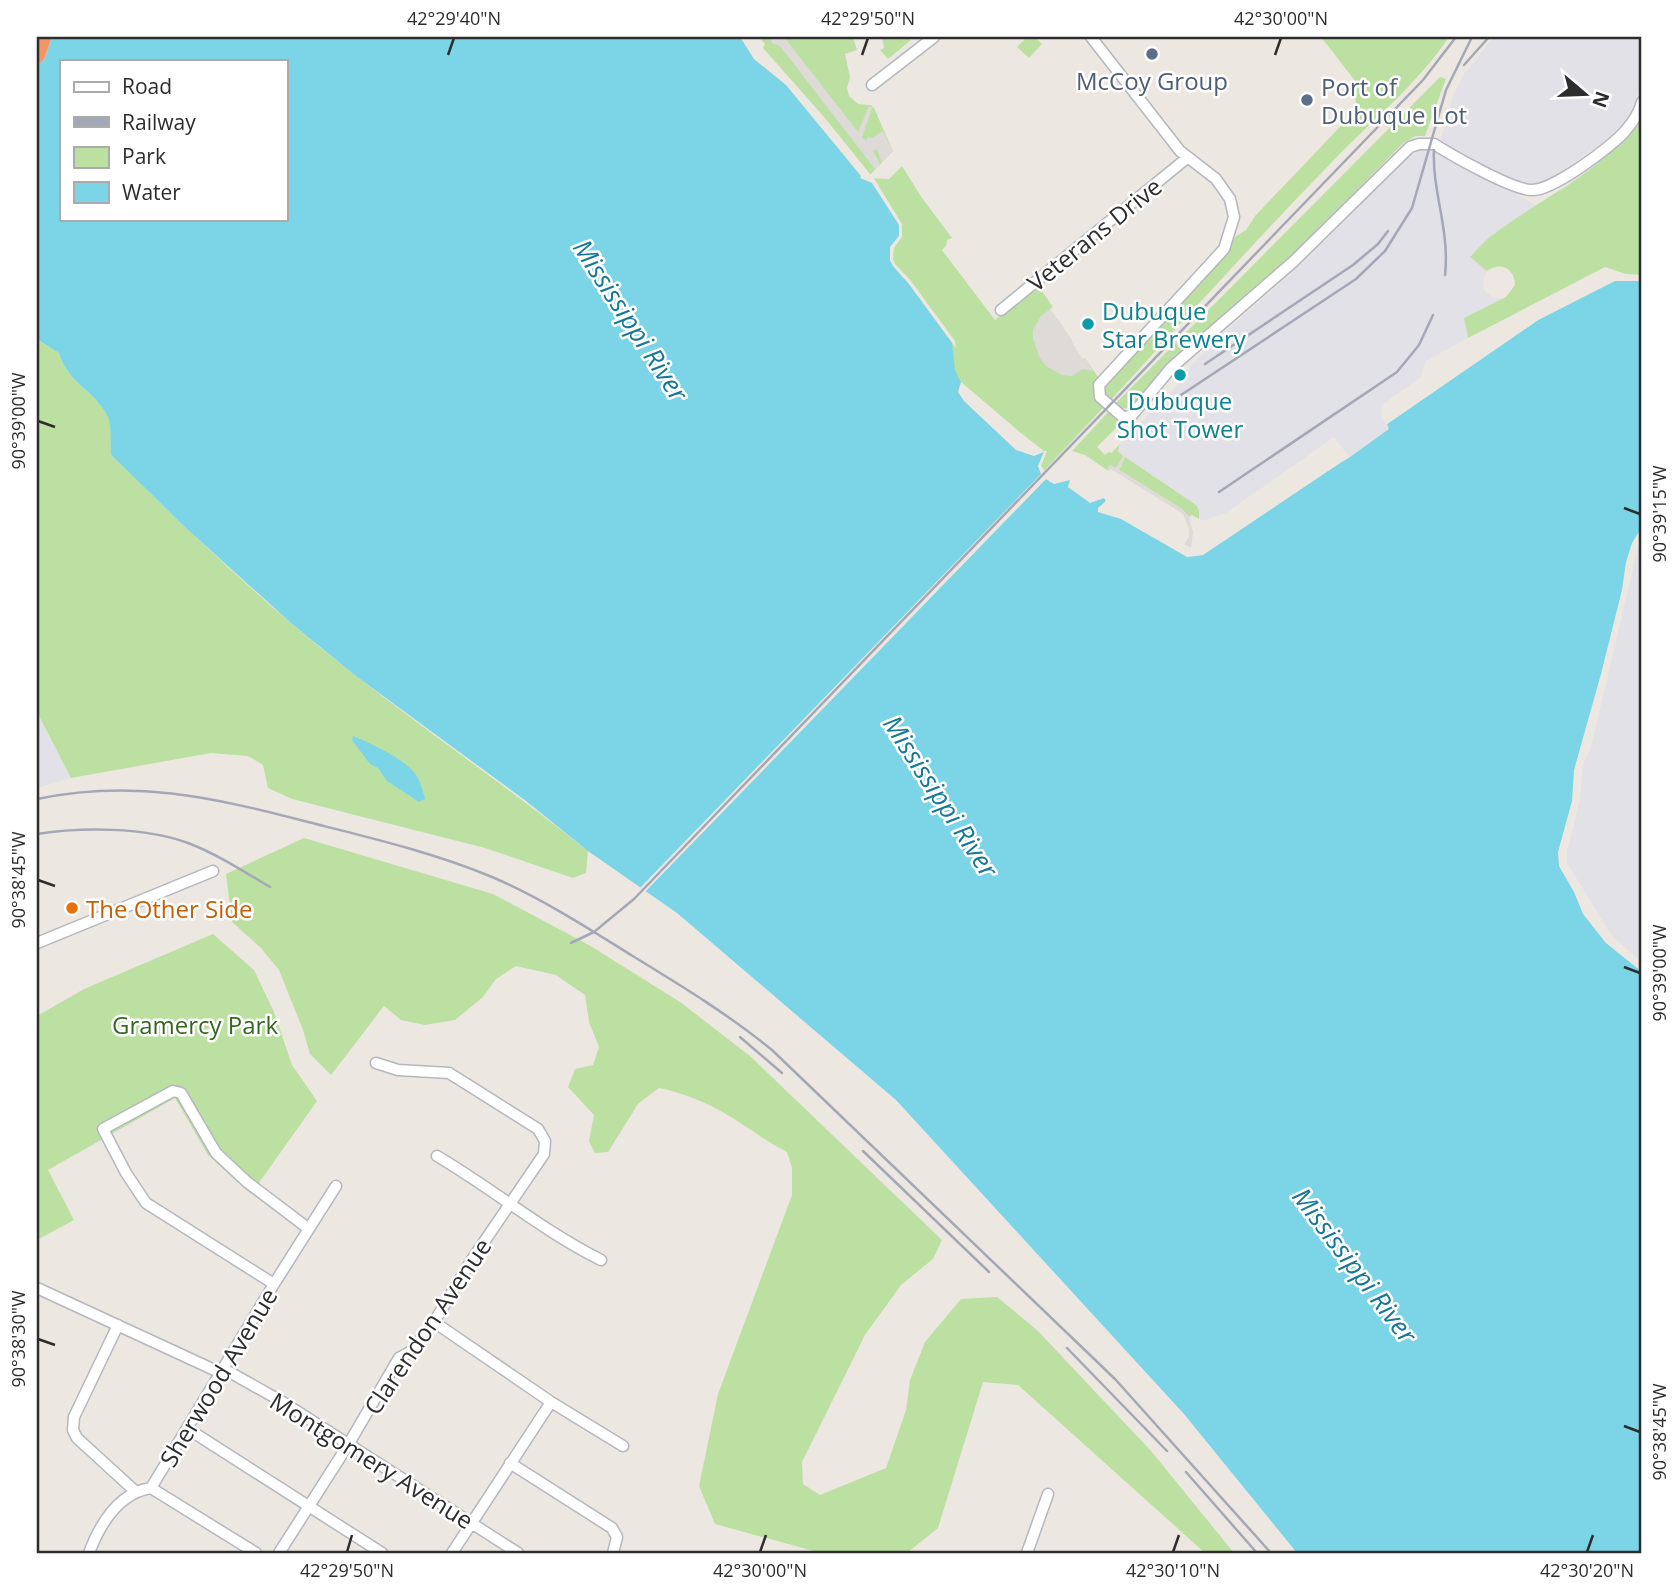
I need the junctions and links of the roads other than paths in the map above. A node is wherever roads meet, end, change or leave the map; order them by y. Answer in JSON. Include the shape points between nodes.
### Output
{"nodes":[{"id":1,"x":43,"y":37,"type":"edge"},
{"id":2,"x":934,"y":37,"type":"edge"},
{"id":3,"x":1091,"y":37,"type":"edge"},
{"id":4,"x":37,"y":55,"type":"edge"},
{"id":5,"x":872,"y":85,"type":"dead end"},
{"id":6,"x":1642,"y":102,"type":"edge"},
{"id":7,"x":1186,"y":158,"type":"junction"},
{"id":8,"x":1001,"y":310,"type":"dead end"},
{"id":9,"x":213,"y":871,"type":"dead end"},
{"id":10,"x":37,"y":943,"type":"edge"},
{"id":11,"x":376,"y":1063,"type":"dead end"},
{"id":12,"x":437,"y":1156,"type":"dead end"},
{"id":13,"x":336,"y":1186,"type":"dead end"},
{"id":14,"x":510,"y":1203,"type":"junction"},
{"id":15,"x":309,"y":1229,"type":"junction"},
{"id":16,"x":601,"y":1260,"type":"dead end"},
{"id":17,"x":274,"y":1284,"type":"junction"},
{"id":18,"x":37,"y":1288,"type":"edge"},
{"id":19,"x":435,"y":1322,"type":"junction"},
{"id":20,"x":118,"y":1325,"type":"junction"},
{"id":21,"x":222,"y":1371,"type":"junction"},
{"id":22,"x":551,"y":1402,"type":"junction"},
{"id":23,"x":188,"y":1429,"type":"junction"},
{"id":24,"x":348,"y":1445,"type":"junction"},
{"id":25,"x":623,"y":1446,"type":"dead end"},
{"id":26,"x":510,"y":1463,"type":"junction"},
{"id":27,"x":151,"y":1488,"type":"junction"},
{"id":28,"x":136,"y":1492,"type":"junction"},
{"id":29,"x":1048,"y":1494,"type":"dead end"},
{"id":30,"x":309,"y":1507,"type":"junction"},
{"id":31,"x":471,"y":1523,"type":"junction"},
{"id":32,"x":89,"y":1553,"type":"edge"},
{"id":33,"x":256,"y":1553,"type":"edge"},
{"id":34,"x":279,"y":1553,"type":"edge"},
{"id":35,"x":382,"y":1553,"type":"edge"},
{"id":36,"x":452,"y":1553,"type":"edge"},
{"id":37,"x":518,"y":1553,"type":"edge"},
{"id":38,"x":613,"y":1553,"type":"edge"},
{"id":39,"x":1027,"y":1553,"type":"edge"}],
"edges":[{"from":1,"to":4,"type":"highway"},
{"from":2,"to":5,"type":"street"},
{"from":3,"to":7,"type":"street"},
{"from":6,"to":7,"type":"street","via":[[1635,119],[1611,145],[1535,191],[1517,187],[1434,144],[1410,147],[1293,262],[1171,368],[1132,415],[1120,417],[1102,400],[1101,381],[1224,249],[1234,217],[1230,199],[1216,179]]},
{"from":7,"to":8,"type":"street","name":"Veterans Drive"},
{"from":9,"to":10,"type":"street"},
{"from":11,"to":14,"type":"street","name":"Clarendon Avenue","via":[[398,1070],[449,1073],[542,1134],[544,1154]]},
{"from":12,"to":14,"type":"street"},
{"from":13,"to":15,"type":"street","name":"Sherwood Avenue"},
{"from":14,"to":16,"type":"street","via":[[551,1233]]},
{"from":14,"to":19,"type":"street","name":"Clarendon Avenue"},
{"from":15,"to":17,"type":"street","name":"Sherwood Avenue"},
{"from":15,"to":17,"type":"street","via":[[216,1153],[181,1093],[173,1091],[103,1129],[146,1203]]},
{"from":17,"to":21,"type":"street","name":"Sherwood Avenue"},
{"from":18,"to":20,"type":"street","name":"Montgomery Avenue"},
{"from":19,"to":22,"type":"street"},
{"from":19,"to":24,"type":"street","name":"Clarendon Avenue","via":[[410,1352],[399,1358]]},
{"from":20,"to":21,"type":"street","name":"Montgomery Avenue"},
{"from":20,"to":28,"type":"street","via":[[74,1417],[73,1430]]},
{"from":21,"to":23,"type":"street","name":"Sherwood Avenue"},
{"from":21,"to":24,"type":"street","name":"Montgomery Avenue","via":[[281,1401]]},
{"from":22,"to":25,"type":"street"},
{"from":22,"to":26,"type":"street"},
{"from":23,"to":27,"type":"street","name":"Sherwood Avenue"},
{"from":23,"to":30,"type":"street"},
{"from":24,"to":30,"type":"street","name":"Clarendon Avenue"},
{"from":24,"to":31,"type":"street","name":"Montgomery Avenue"},
{"from":26,"to":31,"type":"street"},
{"from":26,"to":38,"type":"street","via":[[616,1532]]},
{"from":27,"to":28,"type":"street","name":"Sherwood Avenue"},
{"from":27,"to":33,"type":"street"},
{"from":28,"to":32,"type":"street","name":"Sherwood Avenue","via":[[104,1519]]},
{"from":29,"to":39,"type":"street"},
{"from":30,"to":34,"type":"street","name":"Clarendon Avenue"},
{"from":30,"to":35,"type":"street"},
{"from":31,"to":36,"type":"street"},
{"from":31,"to":37,"type":"street","name":"Montgomery Avenue"}]}
